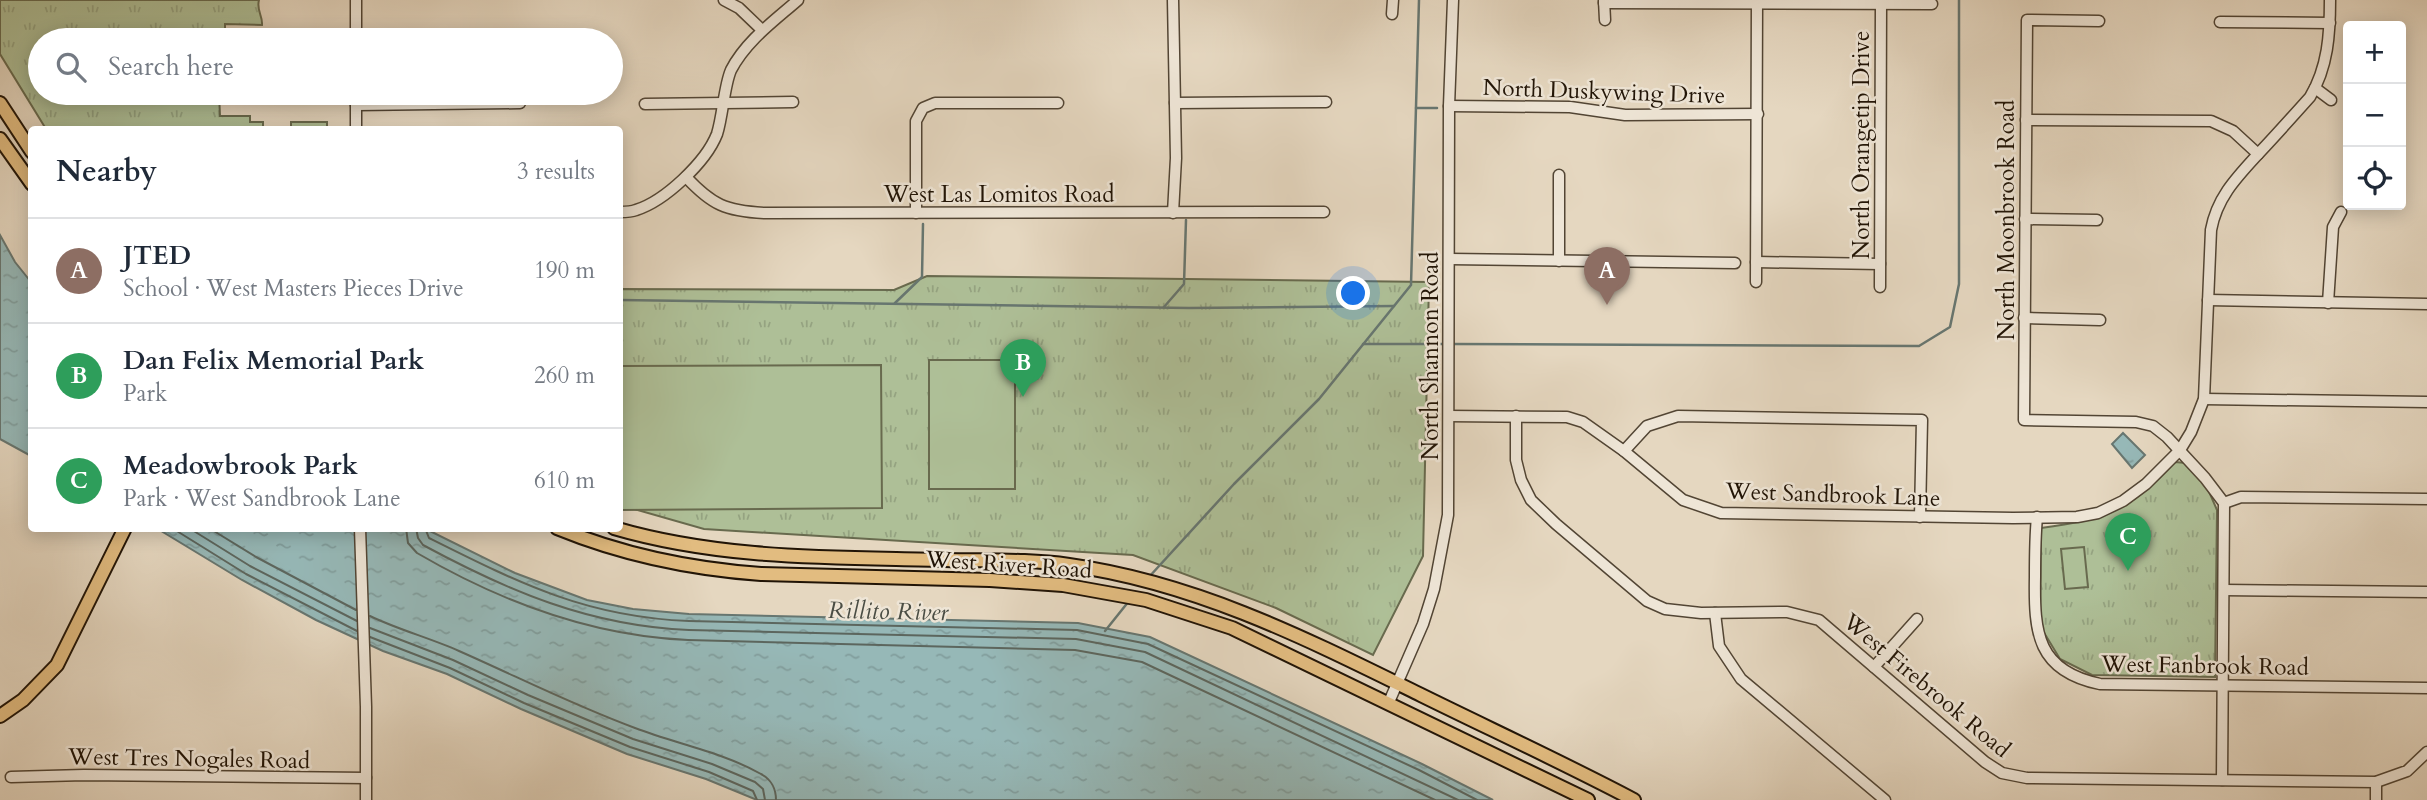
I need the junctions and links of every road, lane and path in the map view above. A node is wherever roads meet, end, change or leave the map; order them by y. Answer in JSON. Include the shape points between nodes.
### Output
{"nodes":[{"id":1,"x":356,"y":0,"type":"edge"},
{"id":2,"x":724,"y":0,"type":"edge"},
{"id":3,"x":798,"y":0,"type":"edge"},
{"id":4,"x":1173,"y":0,"type":"edge"},
{"id":5,"x":1393,"y":0,"type":"edge"},
{"id":6,"x":1453,"y":0,"type":"edge"},
{"id":7,"x":2330,"y":0,"type":"edge"},
{"id":8,"x":1604,"y":1,"type":"edge"},
{"id":9,"x":1757,"y":2,"type":"edge"},
{"id":10,"x":1881,"y":4,"type":"junction"},
{"id":11,"x":1932,"y":4,"type":"dead end"},
{"id":12,"x":1392,"y":14,"type":"dead end"},
{"id":13,"x":1605,"y":20,"type":"dead end"},
{"id":14,"x":2099,"y":21,"type":"dead end"},
{"id":15,"x":2220,"y":22,"type":"dead end"},
{"id":16,"x":2330,"y":23,"type":"junction"},
{"id":17,"x":356,"y":28,"type":"edge"},
{"id":18,"x":762,"y":30,"type":"junction"},
{"id":19,"x":2315,"y":88,"type":"junction"},
{"id":20,"x":2331,"y":100,"type":"dead end"},
{"id":21,"x":793,"y":102,"type":"dead end"},
{"id":22,"x":1326,"y":102,"type":"dead end"},
{"id":23,"x":0,"y":103,"type":"edge"},
{"id":24,"x":725,"y":103,"type":"junction"},
{"id":25,"x":1058,"y":103,"type":"dead end"},
{"id":26,"x":1175,"y":103,"type":"junction"},
{"id":27,"x":645,"y":104,"type":"dead end"},
{"id":28,"x":356,"y":105,"type":"edge"},
{"id":29,"x":1450,"y":106,"type":"junction"},
{"id":30,"x":1758,"y":114,"type":"junction"},
{"id":31,"x":2026,"y":120,"type":"junction"},
{"id":32,"x":356,"y":126,"type":"edge"},
{"id":33,"x":0,"y":139,"type":"edge"},
{"id":34,"x":28,"y":146,"type":"edge"},
{"id":35,"x":2258,"y":155,"type":"junction"},
{"id":36,"x":1559,"y":175,"type":"dead end"},
{"id":37,"x":686,"y":177,"type":"junction"},
{"id":38,"x":28,"y":178,"type":"edge"},
{"id":39,"x":623,"y":212,"type":"edge"},
{"id":40,"x":1324,"y":212,"type":"dead end"},
{"id":41,"x":2340,"y":212,"type":"dead end"},
{"id":42,"x":916,"y":213,"type":"junction"},
{"id":43,"x":1174,"y":213,"type":"junction"},
{"id":44,"x":2025,"y":219,"type":"junction"},
{"id":45,"x":2096,"y":220,"type":"dead end"},
{"id":46,"x":1450,"y":260,"type":"junction"},
{"id":47,"x":1559,"y":261,"type":"junction"},
{"id":48,"x":1756,"y":262,"type":"junction"},
{"id":49,"x":1735,"y":263,"type":"dead end"},
{"id":50,"x":1880,"y":264,"type":"junction"},
{"id":51,"x":1756,"y":282,"type":"dead end"},
{"id":52,"x":1880,"y":287,"type":"dead end"},
{"id":53,"x":2208,"y":300,"type":"junction"},
{"id":54,"x":2328,"y":303,"type":"junction"},
{"id":55,"x":2427,"y":304,"type":"edge"},
{"id":56,"x":2024,"y":318,"type":"junction"},
{"id":57,"x":2100,"y":320,"type":"dead end"},
{"id":58,"x":2204,"y":399,"type":"junction"},
{"id":59,"x":2427,"y":402,"type":"edge"},
{"id":60,"x":1450,"y":416,"type":"junction"},
{"id":61,"x":1516,"y":416,"type":"junction"},
{"id":62,"x":2180,"y":450,"type":"junction"},
{"id":63,"x":1623,"y":451,"type":"junction"},
{"id":64,"x":2427,"y":499,"type":"edge"},
{"id":65,"x":2224,"y":503,"type":"junction"},
{"id":66,"x":1920,"y":517,"type":"junction"},
{"id":67,"x":2037,"y":517,"type":"junction"},
{"id":68,"x":623,"y":530,"type":"edge"},
{"id":69,"x":360,"y":532,"type":"edge"},
{"id":70,"x":567,"y":532,"type":"edge"},
{"id":71,"x":123,"y":533,"type":"edge"},
{"id":72,"x":664,"y":541,"type":"junction"},
{"id":73,"x":659,"y":561,"type":"junction"},
{"id":74,"x":2224,"y":590,"type":"junction"},
{"id":75,"x":2427,"y":592,"type":"edge"},
{"id":76,"x":1715,"y":613,"type":"junction"},
{"id":77,"x":1916,"y":619,"type":"dead end"},
{"id":78,"x":1874,"y":667,"type":"junction"},
{"id":79,"x":1397,"y":684,"type":"junction"},
{"id":80,"x":2224,"y":687,"type":"junction"},
{"id":81,"x":2427,"y":688,"type":"edge"},
{"id":82,"x":1389,"y":702,"type":"junction"},
{"id":83,"x":0,"y":716,"type":"edge"},
{"id":84,"x":2424,"y":755,"type":"edge"},
{"id":85,"x":11,"y":776,"type":"dead end"},
{"id":86,"x":366,"y":778,"type":"junction"},
{"id":87,"x":2222,"y":780,"type":"junction"},
{"id":88,"x":2376,"y":782,"type":"junction"},
{"id":89,"x":366,"y":800,"type":"edge"},
{"id":90,"x":1588,"y":800,"type":"edge"},
{"id":91,"x":1634,"y":800,"type":"edge"},
{"id":92,"x":1885,"y":800,"type":"edge"},
{"id":93,"x":2376,"y":800,"type":"edge"}],
"edges":[{"from":1,"to":17,"type":"street"},
{"from":2,"to":18,"type":"street"},
{"from":3,"to":18,"type":"street"},
{"from":4,"to":26,"type":"street"},
{"from":5,"to":12,"type":"street"},
{"from":6,"to":29,"type":"street","name":"North Shannon Road"},
{"from":7,"to":16,"type":"street","name":"West Sandbrook Lane"},
{"from":8,"to":9,"type":"street"},
{"from":8,"to":13,"type":"street"},
{"from":9,"to":10,"type":"street"},
{"from":9,"to":30,"type":"street"},
{"from":10,"to":11,"type":"street"},
{"from":10,"to":50,"type":"street","name":"North Orangetip Drive"},
{"from":14,"to":31,"type":"street","name":"North Moonbrook Road","via":[[2027,20]]},
{"from":15,"to":16,"type":"street"},
{"from":16,"to":19,"type":"street","name":"West Sandbrook Lane","via":[[2325,62]]},
{"from":18,"to":24,"type":"street","via":[[730,73]]},
{"from":19,"to":20,"type":"street"},
{"from":19,"to":35,"type":"street","name":"West Sandbrook Lane"},
{"from":21,"to":24,"type":"street"},
{"from":22,"to":26,"type":"street"},
{"from":23,"to":34,"type":"main road"},
{"from":24,"to":27,"type":"street"},
{"from":24,"to":37,"type":"street","via":[[716,136]]},
{"from":25,"to":42,"type":"street","via":[[935,103],[918,108]]},
{"from":26,"to":43,"type":"street"},
{"from":28,"to":32,"type":"street"},
{"from":29,"to":30,"type":"street","name":"North Duskywing Drive","via":[[1570,107],[1625,115]]},
{"from":29,"to":46,"type":"street","name":"North Shannon Road"},
{"from":30,"to":48,"type":"street"},
{"from":31,"to":35,"type":"street","via":[[2211,121],[2233,131]]},
{"from":31,"to":44,"type":"street","name":"North Moonbrook Road"},
{"from":33,"to":38,"type":"main road"},
{"from":35,"to":53,"type":"street","name":"West Sandbrook Lane","via":[[2228,187],[2214,214]]},
{"from":36,"to":47,"type":"street"},
{"from":37,"to":39,"type":"street","via":[[660,198]]},
{"from":37,"to":42,"type":"street","name":"West Las Lomitos Road","via":[[713,202],[736,211]]},
{"from":40,"to":43,"type":"street","name":"West Las Lomitos Road"},
{"from":41,"to":54,"type":"street","via":[[2333,227]]},
{"from":42,"to":43,"type":"street","name":"West Las Lomitos Road"},
{"from":44,"to":45,"type":"street"},
{"from":44,"to":56,"type":"street","name":"North Moonbrook Road"},
{"from":46,"to":47,"type":"street"},
{"from":46,"to":60,"type":"street","name":"North Shannon Road"},
{"from":47,"to":49,"type":"street"},
{"from":48,"to":50,"type":"street"},
{"from":48,"to":51,"type":"street"},
{"from":50,"to":52,"type":"street","name":"North Orangetip Drive"},
{"from":53,"to":54,"type":"street"},
{"from":53,"to":58,"type":"street","name":"West Sandbrook Lane"},
{"from":54,"to":55,"type":"street"},
{"from":56,"to":57,"type":"street"},
{"from":56,"to":62,"type":"street","name":"North Moonbrook Road","via":[[2024,420],[2136,422],[2153,426]]},
{"from":58,"to":59,"type":"street"},
{"from":58,"to":62,"type":"street","name":"West Sandbrook Lane"},
{"from":60,"to":61,"type":"street","name":"West Sandbrook Lane"},
{"from":60,"to":79,"type":"street","name":"North Shannon Road","via":[[1448,515],[1434,589]]},
{"from":61,"to":63,"type":"street","name":"West Sandbrook Lane","via":[[1567,417],[1583,422]]},
{"from":61,"to":76,"type":"street","name":"West Firebrook Road","via":[[1521,480],[1539,508],[1647,601],[1665,609]]},
{"from":62,"to":65,"type":"street"},
{"from":62,"to":67,"type":"street","name":"West Sandbrook Lane","via":[[2146,484],[2098,513]]},
{"from":63,"to":66,"type":"street","name":"West Sandbrook Lane","via":[[1683,500],[1721,513]]},
{"from":63,"to":66,"type":"street","via":[[1647,426],[1678,416],[1922,420]]},
{"from":64,"to":65,"type":"street","via":[[2241,497]]},
{"from":65,"to":74,"type":"street"},
{"from":66,"to":67,"type":"street","name":"West Sandbrook Lane"},
{"from":67,"to":80,"type":"street","name":"West Fanbrook Road","via":[[2037,632],[2053,662],[2072,676],[2100,684]]},
{"from":68,"to":72,"type":"main road","name":"West River Road"},
{"from":69,"to":86,"type":"street"},
{"from":70,"to":73,"type":"main road","name":"West River Road"},
{"from":71,"to":83,"type":"main road","via":[[57,665]]},
{"from":72,"to":73,"type":"main road"},
{"from":72,"to":79,"type":"main road","name":"West River Road","via":[[747,553],[1054,564],[1128,576],[1244,612]]},
{"from":73,"to":82,"type":"main road","name":"West River Road","via":[[761,574],[990,580],[1111,593],[1232,628]]},
{"from":74,"to":75,"type":"street"},
{"from":74,"to":80,"type":"street"},
{"from":76,"to":78,"type":"street","name":"West Firebrook Road","via":[[1809,615]]},
{"from":76,"to":92,"type":"street","via":[[1719,646],[1741,679]]},
{"from":77,"to":78,"type":"street"},
{"from":78,"to":87,"type":"street","name":"West Firebrook Road","via":[[2002,773],[2026,778]]},
{"from":79,"to":82,"type":"street","name":"North Shannon Road"},
{"from":79,"to":91,"type":"main road","name":"West River Road"},
{"from":80,"to":81,"type":"street","name":"West Fanbrook Road"},
{"from":80,"to":87,"type":"street"},
{"from":82,"to":90,"type":"main road","name":"West River Road"},
{"from":84,"to":88,"type":"street","name":"West Firebrook Road","via":[[2407,771]]},
{"from":85,"to":86,"type":"street","name":"West Tres Nogales Road"},
{"from":86,"to":89,"type":"street"},
{"from":87,"to":88,"type":"street","name":"West Firebrook Road"},
{"from":88,"to":93,"type":"street"}]}
